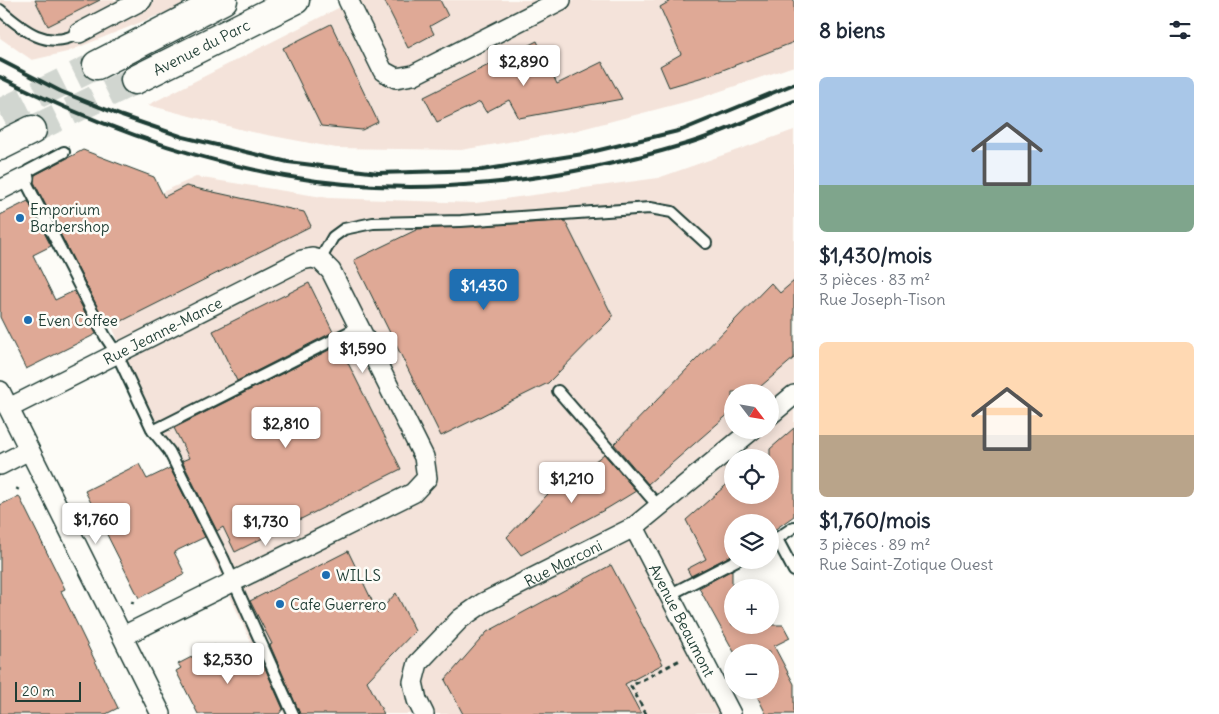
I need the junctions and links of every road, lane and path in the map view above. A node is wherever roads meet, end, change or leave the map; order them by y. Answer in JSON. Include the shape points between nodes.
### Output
{"nodes":[{"id":1,"x":142,"y":0,"type":"edge"},
{"id":2,"x":223,"y":0,"type":"edge"},
{"id":3,"x":294,"y":0,"type":"edge"},
{"id":4,"x":348,"y":0,"type":"edge"},
{"id":5,"x":561,"y":0,"type":"edge"},
{"id":6,"x":0,"y":10,"type":"edge"},
{"id":7,"x":79,"y":33,"type":"joint"},
{"id":8,"x":97,"y":64,"type":"tunnel mouth"},
{"id":9,"x":135,"y":80,"type":"tunnel mouth"},
{"id":10,"x":32,"y":130,"type":"tunnel mouth"},
{"id":11,"x":0,"y":146,"type":"edge"},
{"id":12,"x":64,"y":152,"type":"dead end"},
{"id":13,"x":24,"y":178,"type":"junction"},
{"id":14,"x":0,"y":190,"type":"edge"},
{"id":15,"x":706,"y":243,"type":"dead end"},
{"id":16,"x":320,"y":260,"type":"junction"},
{"id":17,"x":359,"y":327,"type":"junction"},
{"id":18,"x":117,"y":354,"type":"junction"},
{"id":19,"x":0,"y":391,"type":"edge"},
{"id":20,"x":558,"y":391,"type":"dead end"},
{"id":21,"x":794,"y":395,"type":"edge"},
{"id":22,"x":9,"y":408,"type":"junction"},
{"id":23,"x":779,"y":408,"type":"edge"},
{"id":24,"x":154,"y":430,"type":"junction"},
{"id":25,"x":741,"y":439,"type":"edge"},
{"id":26,"x":29,"y":450,"type":"junction"},
{"id":27,"x":0,"y":465,"type":"edge"},
{"id":28,"x":659,"y":507,"type":"junction"},
{"id":29,"x":634,"y":527,"type":"junction"},
{"id":30,"x":794,"y":527,"type":"edge"},
{"id":31,"x":779,"y":538,"type":"edge"},
{"id":32,"x":779,"y":549,"type":"edge"},
{"id":33,"x":724,"y":567,"type":"edge"},
{"id":34,"x":794,"y":572,"type":"edge"},
{"id":35,"x":232,"y":583,"type":"junction"},
{"id":36,"x":669,"y":595,"type":"junction"},
{"id":37,"x":123,"y":636,"type":"junction"},
{"id":38,"x":680,"y":660,"type":"dead end"},
{"id":39,"x":161,"y":714,"type":"edge"},
{"id":40,"x":293,"y":714,"type":"edge"},
{"id":41,"x":424,"y":714,"type":"edge"},
{"id":42,"x":646,"y":714,"type":"edge"},
{"id":43,"x":731,"y":714,"type":"edge"}],
"edges":[{"from":1,"to":7,"type":"street"},
{"from":2,"to":8,"type":"main road"},
{"from":3,"to":9,"type":"main road","name":"Avenue du Parc"},
{"from":4,"to":5,"type":"street","via":[[383,71],[396,78],[413,75]]},
{"from":6,"to":7,"type":"lane","via":[[30,33],[53,42]]},
{"from":10,"to":11,"type":"main road"},
{"from":12,"to":13,"type":"lane","via":[[28,171]]},
{"from":13,"to":14,"type":"street"},
{"from":13,"to":18,"type":"lane"},
{"from":15,"to":16,"type":"lane","via":[[672,212],[650,208],[461,221],[373,222],[344,229],[333,237]]},
{"from":16,"to":17,"type":"street","via":[[331,271]]},
{"from":16,"to":18,"type":"street","name":"Rue Jeanne-Mance","via":[[302,260]]},
{"from":17,"to":24,"type":"lane"},
{"from":17,"to":35,"type":"street","via":[[424,458],[427,478],[413,493]]},
{"from":18,"to":22,"type":"street","name":"Rue Jeanne-Mance"},
{"from":18,"to":24,"type":"lane"},
{"from":19,"to":22,"type":"street"},
{"from":20,"to":28,"type":"lane"},
{"from":21,"to":23,"type":"street"},
{"from":22,"to":26,"type":"street"},
{"from":24,"to":35,"type":"lane","via":[[170,451],[224,560]]},
{"from":25,"to":28,"type":"street","name":"Rue Marconi"},
{"from":26,"to":27,"type":"street"},
{"from":26,"to":37,"type":"street"},
{"from":28,"to":29,"type":"street","name":"Rue Marconi"},
{"from":29,"to":36,"type":"street","name":"Avenue Beaumont"},
{"from":29,"to":41,"type":"street","name":"Rue Marconi","via":[[483,603],[460,619],[418,662],[414,682],[417,700]]},
{"from":30,"to":31,"type":"lane"},
{"from":32,"to":34,"type":"lane"},
{"from":33,"to":36,"type":"lane"},
{"from":35,"to":37,"type":"street"},
{"from":35,"to":40,"type":"lane"},
{"from":36,"to":43,"type":"street","name":"Avenue Beaumont"},
{"from":37,"to":39,"type":"street"},
{"from":38,"to":42,"type":"path","via":[[631,686]]}]}
